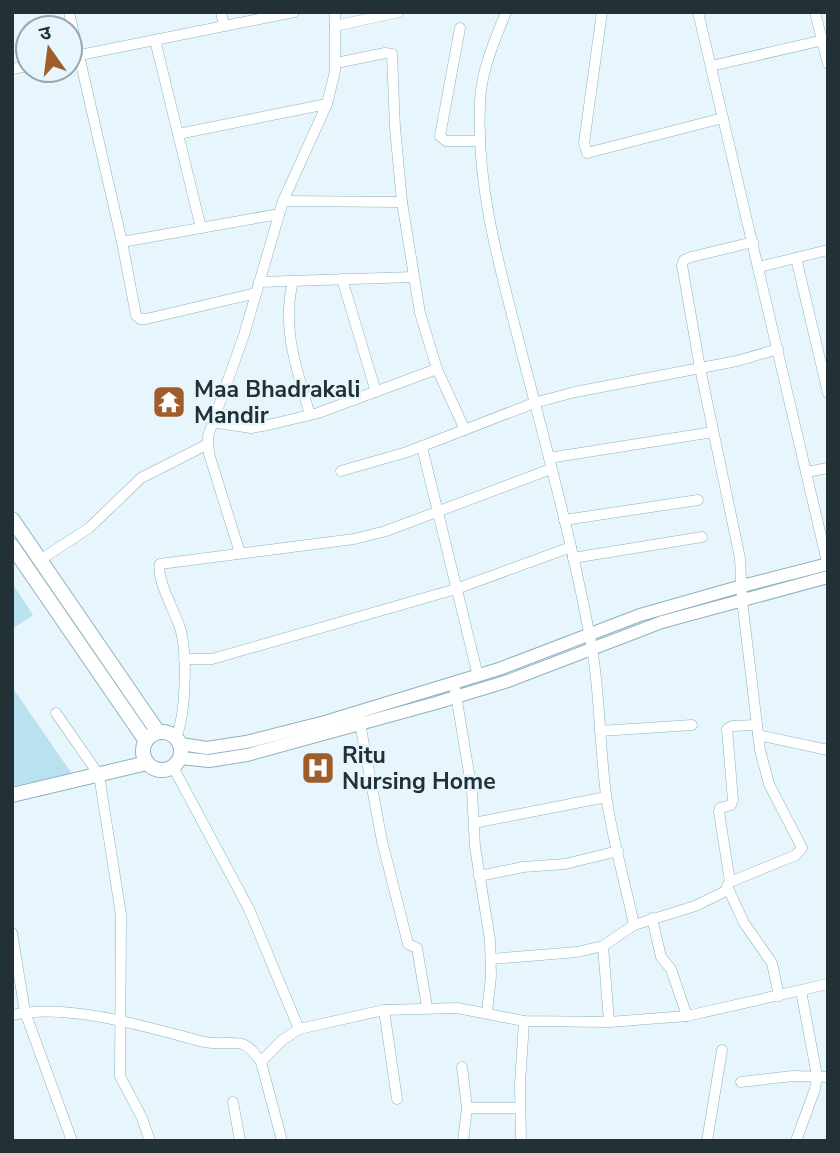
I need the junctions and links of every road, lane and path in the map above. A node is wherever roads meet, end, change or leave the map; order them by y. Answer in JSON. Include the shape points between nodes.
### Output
{"nodes":[{"id":1,"x":221,"y":12,"type":"edge"},
{"id":2,"x":294,"y":12,"type":"edge"},
{"id":3,"x":335,"y":12,"type":"edge"},
{"id":4,"x":399,"y":12,"type":"edge"},
{"id":5,"x":506,"y":12,"type":"edge"},
{"id":6,"x":602,"y":12,"type":"edge"},
{"id":7,"x":698,"y":12,"type":"edge"},
{"id":8,"x":815,"y":12,"type":"edge"},
{"id":9,"x":224,"y":26,"type":"junction"},
{"id":10,"x":335,"y":26,"type":"junction"},
{"id":11,"x":460,"y":28,"type":"dead end"},
{"id":12,"x":155,"y":40,"type":"junction"},
{"id":13,"x":825,"y":40,"type":"edge"},
{"id":14,"x":84,"y":55,"type":"edge"},
{"id":15,"x":335,"y":63,"type":"junction"},
{"id":16,"x":828,"y":64,"type":"edge"},
{"id":17,"x":711,"y":66,"type":"junction"},
{"id":18,"x":81,"y":84,"type":"edge"},
{"id":19,"x":327,"y":104,"type":"junction"},
{"id":20,"x":723,"y":118,"type":"junction"},
{"id":21,"x":178,"y":134,"type":"junction"},
{"id":22,"x":480,"y":141,"type":"junction"},
{"id":23,"x":284,"y":201,"type":"junction"},
{"id":24,"x":402,"y":201,"type":"junction"},
{"id":25,"x":279,"y":214,"type":"junction"},
{"id":26,"x":201,"y":228,"type":"junction"},
{"id":27,"x":122,"y":242,"type":"junction"},
{"id":28,"x":753,"y":242,"type":"junction"},
{"id":29,"x":828,"y":250,"type":"edge"},
{"id":30,"x":796,"y":258,"type":"junction"},
{"id":31,"x":759,"y":267,"type":"junction"},
{"id":32,"x":413,"y":276,"type":"junction"},
{"id":33,"x":342,"y":279,"type":"junction"},
{"id":34,"x":293,"y":281,"type":"junction"},
{"id":35,"x":259,"y":282,"type":"junction"},
{"id":36,"x":256,"y":293,"type":"junction"},
{"id":37,"x":778,"y":349,"type":"junction"},
{"id":38,"x":700,"y":368,"type":"junction"},
{"id":39,"x":437,"y":369,"type":"junction"},
{"id":40,"x":376,"y":392,"type":"junction"},
{"id":41,"x":828,"y":393,"type":"edge"},
{"id":42,"x":534,"y":403,"type":"junction"},
{"id":43,"x":310,"y":415,"type":"junction"},
{"id":44,"x":212,"y":422,"type":"junction"},
{"id":45,"x":465,"y":430,"type":"junction"},
{"id":46,"x":713,"y":432,"type":"junction"},
{"id":47,"x":208,"y":444,"type":"junction"},
{"id":48,"x":422,"y":447,"type":"junction"},
{"id":49,"x":550,"y":464,"type":"junction"},
{"id":50,"x":828,"y":468,"type":"edge"},
{"id":51,"x":341,"y":471,"type":"dead end"},
{"id":52,"x":806,"y":472,"type":"junction"},
{"id":53,"x":698,"y":500,"type":"dead end"},
{"id":54,"x":438,"y":512,"type":"junction"},
{"id":55,"x":12,"y":519,"type":"edge"},
{"id":56,"x":564,"y":520,"type":"junction"},
{"id":57,"x":702,"y":537,"type":"dead end"},
{"id":58,"x":12,"y":546,"type":"edge"},
{"id":59,"x":572,"y":552,"type":"junction"},
{"id":60,"x":240,"y":553,"type":"junction"},
{"id":61,"x":40,"y":560,"type":"junction"},
{"id":62,"x":828,"y":565,"type":"edge"},
{"id":63,"x":828,"y":577,"type":"edge"},
{"id":64,"x":741,"y":586,"type":"junction"},
{"id":65,"x":456,"y":589,"type":"junction"},
{"id":66,"x":742,"y":600,"type":"junction"},
{"id":67,"x":590,"y":634,"type":"junction"},
{"id":68,"x":591,"y":649,"type":"junction"},
{"id":69,"x":184,"y":659,"type":"junction"},
{"id":70,"x":478,"y":676,"type":"junction"},
{"id":71,"x":454,"y":683,"type":"junction"},
{"id":72,"x":456,"y":697,"type":"junction"},
{"id":73,"x":56,"y":713,"type":"dead end"},
{"id":74,"x":359,"y":718,"type":"junction"},
{"id":75,"x":692,"y":725,"type":"dead end"},
{"id":76,"x":758,"y":730,"type":"junction"},
{"id":77,"x":600,"y":731,"type":"junction"},
{"id":78,"x":152,"y":737,"type":"junction"},
{"id":79,"x":828,"y":750,"type":"edge"},
{"id":80,"x":178,"y":752,"type":"junction"},
{"id":81,"x":147,"y":763,"type":"junction"},
{"id":82,"x":99,"y":775,"type":"junction"},
{"id":83,"x":12,"y":795,"type":"edge"},
{"id":84,"x":606,"y":797,"type":"junction"},
{"id":85,"x":474,"y":823,"type":"junction"},
{"id":86,"x":618,"y":851,"type":"junction"},
{"id":87,"x":479,"y":876,"type":"junction"},
{"id":88,"x":729,"y":886,"type":"junction"},
{"id":89,"x":652,"y":918,"type":"junction"},
{"id":90,"x":634,"y":925,"type":"junction"},
{"id":91,"x":12,"y":933,"type":"edge"},
{"id":92,"x":603,"y":946,"type":"junction"},
{"id":93,"x":491,"y":959,"type":"junction"},
{"id":94,"x":828,"y":984,"type":"edge"},
{"id":95,"x":801,"y":991,"type":"junction"},
{"id":96,"x":779,"y":996,"type":"junction"},
{"id":97,"x":427,"y":1007,"type":"junction"},
{"id":98,"x":384,"y":1010,"type":"junction"},
{"id":99,"x":25,"y":1012,"type":"junction"},
{"id":100,"x":487,"y":1012,"type":"junction"},
{"id":101,"x":12,"y":1014,"type":"edge"},
{"id":102,"x":687,"y":1016,"type":"junction"},
{"id":103,"x":524,"y":1021,"type":"junction"},
{"id":104,"x":608,"y":1022,"type":"junction"},
{"id":105,"x":122,"y":1023,"type":"junction"},
{"id":106,"x":299,"y":1029,"type":"junction"},
{"id":107,"x":722,"y":1050,"type":"dead end"},
{"id":108,"x":261,"y":1062,"type":"junction"},
{"id":109,"x":461,"y":1067,"type":"dead end"},
{"id":110,"x":822,"y":1076,"type":"edge"},
{"id":111,"x":741,"y":1082,"type":"dead end"},
{"id":112,"x":397,"y":1099,"type":"dead end"},
{"id":113,"x":233,"y":1102,"type":"dead end"},
{"id":114,"x":467,"y":1108,"type":"junction"},
{"id":115,"x":520,"y":1108,"type":"junction"},
{"id":116,"x":72,"y":1141,"type":"edge"},
{"id":117,"x":150,"y":1141,"type":"edge"},
{"id":118,"x":240,"y":1141,"type":"edge"},
{"id":119,"x":282,"y":1141,"type":"edge"},
{"id":120,"x":463,"y":1141,"type":"edge"},
{"id":121,"x":521,"y":1141,"type":"edge"},
{"id":122,"x":707,"y":1141,"type":"edge"},
{"id":123,"x":796,"y":1141,"type":"edge"}],
"edges":[{"from":1,"to":9,"type":"street"},
{"from":2,"to":9,"type":"street"},
{"from":3,"to":10,"type":"street"},
{"from":4,"to":10,"type":"street"},
{"from":5,"to":22,"type":"street","via":[[482,80]]},
{"from":6,"to":20,"type":"street","via":[[583,143],[587,153]]},
{"from":7,"to":17,"type":"street"},
{"from":8,"to":13,"type":"street"},
{"from":9,"to":12,"type":"street"},
{"from":10,"to":15,"type":"street"},
{"from":11,"to":22,"type":"street","via":[[439,132],[446,141]]},
{"from":12,"to":14,"type":"street"},
{"from":12,"to":21,"type":"street"},
{"from":13,"to":16,"type":"street"},
{"from":13,"to":17,"type":"street"},
{"from":15,"to":19,"type":"street"},
{"from":15,"to":24,"type":"street","via":[[392,54]]},
{"from":17,"to":20,"type":"street"},
{"from":18,"to":27,"type":"street"},
{"from":19,"to":21,"type":"street"},
{"from":19,"to":23,"type":"street"},
{"from":20,"to":28,"type":"street"},
{"from":21,"to":26,"type":"street"},
{"from":22,"to":42,"type":"street","via":[[489,218]]},
{"from":23,"to":24,"type":"street"},
{"from":23,"to":25,"type":"street"},
{"from":24,"to":32,"type":"street"},
{"from":25,"to":26,"type":"street"},
{"from":25,"to":35,"type":"street"},
{"from":26,"to":27,"type":"street"},
{"from":27,"to":36,"type":"street","via":[[134,309],[140,318]]},
{"from":28,"to":31,"type":"street"},
{"from":28,"to":38,"type":"street","via":[[684,260]]},
{"from":29,"to":30,"type":"street"},
{"from":30,"to":31,"type":"street"},
{"from":30,"to":41,"type":"street"},
{"from":31,"to":37,"type":"street"},
{"from":32,"to":33,"type":"street"},
{"from":32,"to":39,"type":"street"},
{"from":33,"to":34,"type":"street"},
{"from":33,"to":40,"type":"street"},
{"from":34,"to":35,"type":"street"},
{"from":34,"to":43,"type":"street","via":[[289,337]]},
{"from":35,"to":36,"type":"street"},
{"from":36,"to":44,"type":"street"},
{"from":37,"to":38,"type":"street"},
{"from":37,"to":52,"type":"street"},
{"from":38,"to":42,"type":"street"},
{"from":38,"to":46,"type":"street"},
{"from":39,"to":40,"type":"street"},
{"from":39,"to":45,"type":"street"},
{"from":40,"to":43,"type":"street"},
{"from":42,"to":45,"type":"street"},
{"from":42,"to":49,"type":"street"},
{"from":43,"to":44,"type":"street","via":[[251,428]]},
{"from":44,"to":47,"type":"street"},
{"from":45,"to":48,"type":"street"},
{"from":46,"to":49,"type":"street"},
{"from":46,"to":64,"type":"street","via":[[740,558]]},
{"from":47,"to":60,"type":"street"},
{"from":47,"to":61,"type":"street","via":[[141,478],[89,528]]},
{"from":48,"to":51,"type":"street"},
{"from":48,"to":54,"type":"street"},
{"from":49,"to":54,"type":"street"},
{"from":49,"to":56,"type":"street"},
{"from":50,"to":52,"type":"street"},
{"from":52,"to":62,"type":"street"},
{"from":53,"to":56,"type":"street"},
{"from":54,"to":60,"type":"street","via":[[354,539]]},
{"from":54,"to":65,"type":"street"},
{"from":55,"to":61,"type":"main road"},
{"from":56,"to":59,"type":"street"},
{"from":57,"to":59,"type":"street"},
{"from":58,"to":78,"type":"main road"},
{"from":59,"to":65,"type":"street"},
{"from":59,"to":67,"type":"street"},
{"from":60,"to":69,"type":"street","via":[[160,564],[159,575],[181,629]]},
{"from":61,"to":78,"type":"main road"},
{"from":62,"to":64,"type":"street"},
{"from":63,"to":66,"type":"street"},
{"from":64,"to":66,"type":"street"},
{"from":64,"to":67,"type":"street"},
{"from":65,"to":69,"type":"street","via":[[212,659]]},
{"from":65,"to":70,"type":"street"},
{"from":66,"to":68,"type":"street","via":[[662,622]]},
{"from":66,"to":76,"type":"street"},
{"from":67,"to":68,"type":"street"},
{"from":67,"to":70,"type":"street"},
{"from":68,"to":72,"type":"street"},
{"from":68,"to":77,"type":"street"},
{"from":69,"to":80,"type":"street"},
{"from":70,"to":71,"type":"street"},
{"from":71,"to":72,"type":"street"},
{"from":71,"to":74,"type":"street"},
{"from":72,"to":74,"type":"street"},
{"from":72,"to":85,"type":"street"},
{"from":73,"to":82,"type":"street"},
{"from":74,"to":80,"type":"street"},
{"from":74,"to":97,"type":"street","via":[[382,841],[408,945],[417,948]]},
{"from":75,"to":77,"type":"street"},
{"from":76,"to":79,"type":"street"},
{"from":76,"to":88,"type":"street","via":[[727,729],[733,800],[719,812]]},
{"from":76,"to":88,"type":"street","via":[[769,784],[802,848]]},
{"from":77,"to":84,"type":"street"},
{"from":78,"to":80,"type":"main road","via":[[169,733]]},
{"from":78,"to":81,"type":"main road","via":[[143,752]]},
{"from":80,"to":81,"type":"main road","via":[[163,771]]},
{"from":80,"to":106,"type":"street"},
{"from":81,"to":82,"type":"main road"},
{"from":82,"to":83,"type":"main road"},
{"from":82,"to":105,"type":"street","via":[[121,915]]},
{"from":84,"to":85,"type":"street"},
{"from":84,"to":86,"type":"street"},
{"from":85,"to":87,"type":"street"},
{"from":86,"to":87,"type":"street"},
{"from":86,"to":90,"type":"street"},
{"from":87,"to":93,"type":"street"},
{"from":88,"to":89,"type":"street","via":[[695,905]]},
{"from":88,"to":96,"type":"street","via":[[744,923],[772,963]]},
{"from":89,"to":90,"type":"street"},
{"from":89,"to":102,"type":"street","via":[[661,957],[671,969]]},
{"from":90,"to":92,"type":"street"},
{"from":91,"to":99,"type":"street"},
{"from":92,"to":93,"type":"street"},
{"from":92,"to":104,"type":"street"},
{"from":93,"to":100,"type":"street"},
{"from":94,"to":95,"type":"street"},
{"from":95,"to":96,"type":"street"},
{"from":95,"to":110,"type":"street"},
{"from":96,"to":102,"type":"street"},
{"from":97,"to":98,"type":"street"},
{"from":97,"to":100,"type":"street"},
{"from":98,"to":106,"type":"street"},
{"from":98,"to":112,"type":"street"},
{"from":99,"to":101,"type":"street"},
{"from":99,"to":105,"type":"street","via":[[88,1015]]},
{"from":99,"to":116,"type":"street"},
{"from":100,"to":103,"type":"street"},
{"from":102,"to":104,"type":"street"},
{"from":103,"to":104,"type":"street"},
{"from":103,"to":115,"type":"street"},
{"from":105,"to":108,"type":"street","via":[[212,1044],[244,1043]]},
{"from":105,"to":117,"type":"street","via":[[120,1076]]},
{"from":106,"to":108,"type":"street"},
{"from":107,"to":122,"type":"street"},
{"from":108,"to":119,"type":"street"},
{"from":109,"to":114,"type":"street"},
{"from":110,"to":111,"type":"street"},
{"from":110,"to":123,"type":"street"},
{"from":113,"to":118,"type":"street"},
{"from":114,"to":115,"type":"street"},
{"from":114,"to":120,"type":"street"},
{"from":115,"to":121,"type":"street"}]}
